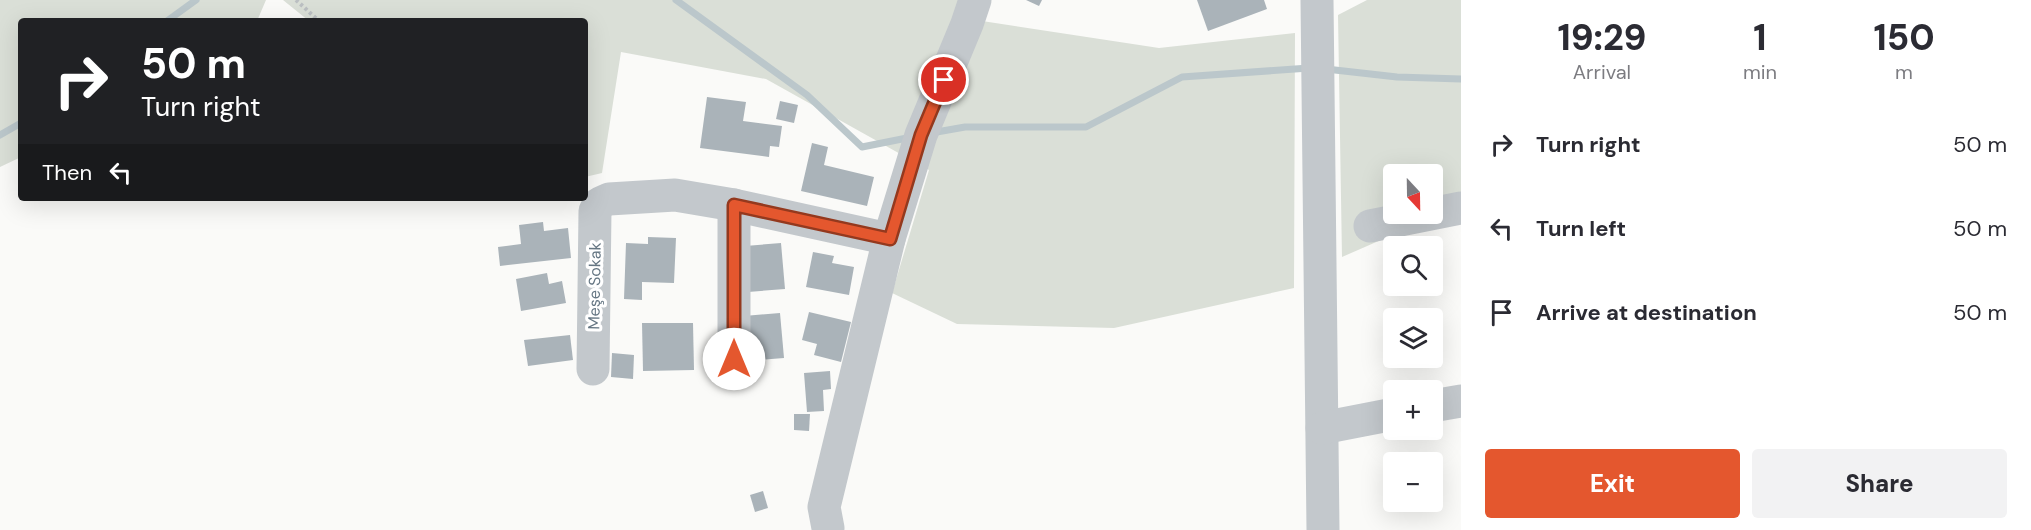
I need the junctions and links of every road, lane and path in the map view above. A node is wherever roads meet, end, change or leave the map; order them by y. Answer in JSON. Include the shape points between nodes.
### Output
{"nodes":[{"id":1,"x":296,"y":0,"type":"edge"},
{"id":2,"x":975,"y":0,"type":"edge"},
{"id":3,"x":1317,"y":0,"type":"edge"},
{"id":4,"x":316,"y":18,"type":"edge"},
{"id":5,"x":734,"y":205,"type":"junction"},
{"id":6,"x":1461,"y":208,"type":"edge"},
{"id":7,"x":1370,"y":226,"type":"dead end"},
{"id":8,"x":890,"y":239,"type":"junction"},
{"id":9,"x":734,"y":359,"type":"dead end"},
{"id":10,"x":593,"y":369,"type":"dead end"},
{"id":11,"x":1461,"y":401,"type":"edge"},
{"id":12,"x":1443,"y":404,"type":"edge"},
{"id":13,"x":1383,"y":416,"type":"edge"},
{"id":14,"x":1322,"y":428,"type":"junction"},
{"id":15,"x":828,"y":528,"type":"dead end"},
{"id":16,"x":1323,"y":530,"type":"edge"}],
"edges":[{"from":1,"to":4,"type":"path"},
{"from":2,"to":8,"type":"street","via":[[921,135]]},
{"from":3,"to":14,"type":"street"},
{"from":5,"to":8,"type":"street"},
{"from":5,"to":9,"type":"street"},
{"from":5,"to":10,"type":"street","name":"Meşe Sokak","via":[[675,195],[609,199],[600,203],[595,211]]},
{"from":6,"to":7,"type":"street"},
{"from":8,"to":15,"type":"street","via":[[824,507]]},
{"from":11,"to":12,"type":"street"},
{"from":13,"to":14,"type":"street"},
{"from":14,"to":16,"type":"street"}]}
